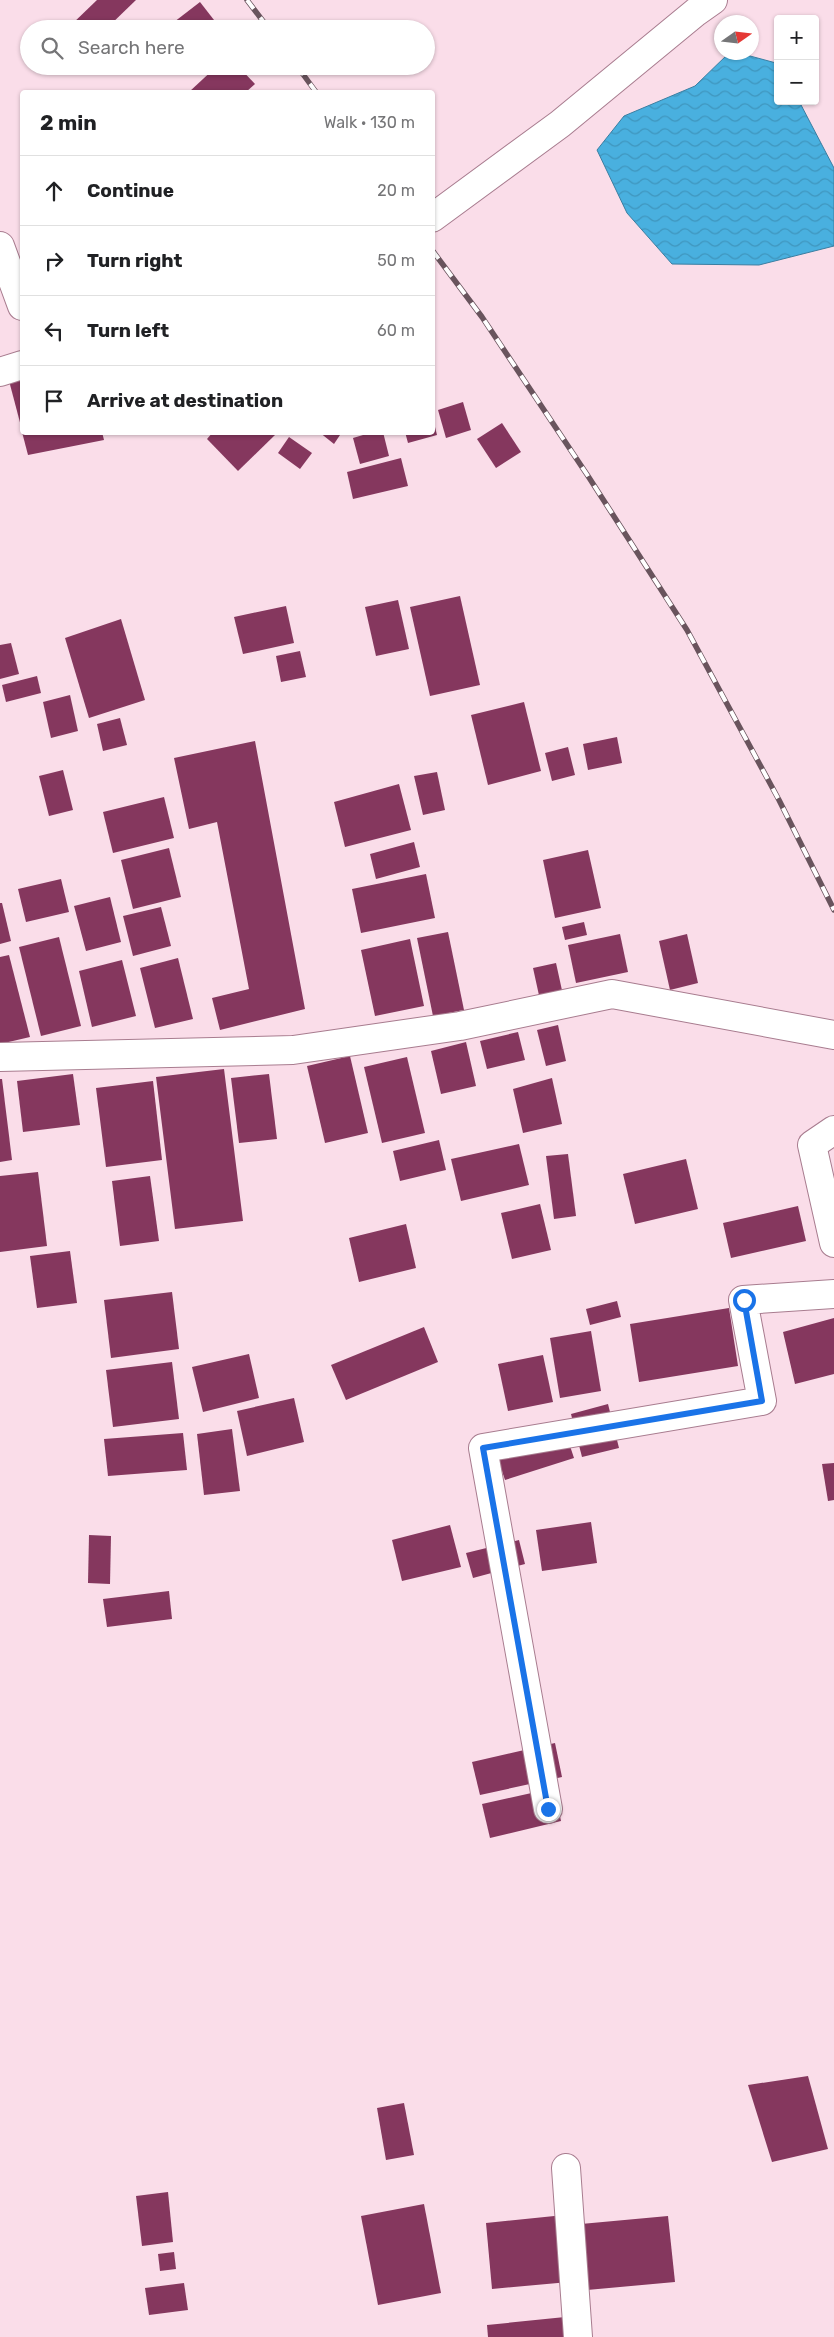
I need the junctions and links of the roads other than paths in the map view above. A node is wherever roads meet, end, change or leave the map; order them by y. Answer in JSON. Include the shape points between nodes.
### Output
{"nodes":[{"id":1,"x":713,"y":0,"type":"edge"},
{"id":2,"x":435,"y":216,"type":"edge"},
{"id":3,"x":0,"y":246,"type":"edge"},
{"id":4,"x":20,"y":301,"type":"edge"},
{"id":5,"x":20,"y":367,"type":"edge"},
{"id":6,"x":0,"y":372,"type":"edge"},
{"id":7,"x":834,"y":1035,"type":"edge"},
{"id":8,"x":0,"y":1057,"type":"edge"},
{"id":9,"x":834,"y":1130,"type":"edge"},
{"id":10,"x":834,"y":1243,"type":"edge"},
{"id":11,"x":834,"y":1294,"type":"edge"},
{"id":12,"x":548,"y":1809,"type":"dead end"},
{"id":13,"x":566,"y":2168,"type":"dead end"},
{"id":14,"x":578,"y":2337,"type":"edge"}],
"edges":[{"from":1,"to":2,"type":"street","via":[[560,124]]},
{"from":3,"to":4,"type":"street"},
{"from":5,"to":6,"type":"street"},
{"from":7,"to":8,"type":"street","via":[[612,994],[460,1026],[293,1050]]},
{"from":9,"to":10,"type":"street","via":[[812,1145]]},
{"from":11,"to":12,"type":"street","via":[[744,1300],[762,1401],[483,1448]]},
{"from":13,"to":14,"type":"street"}]}
